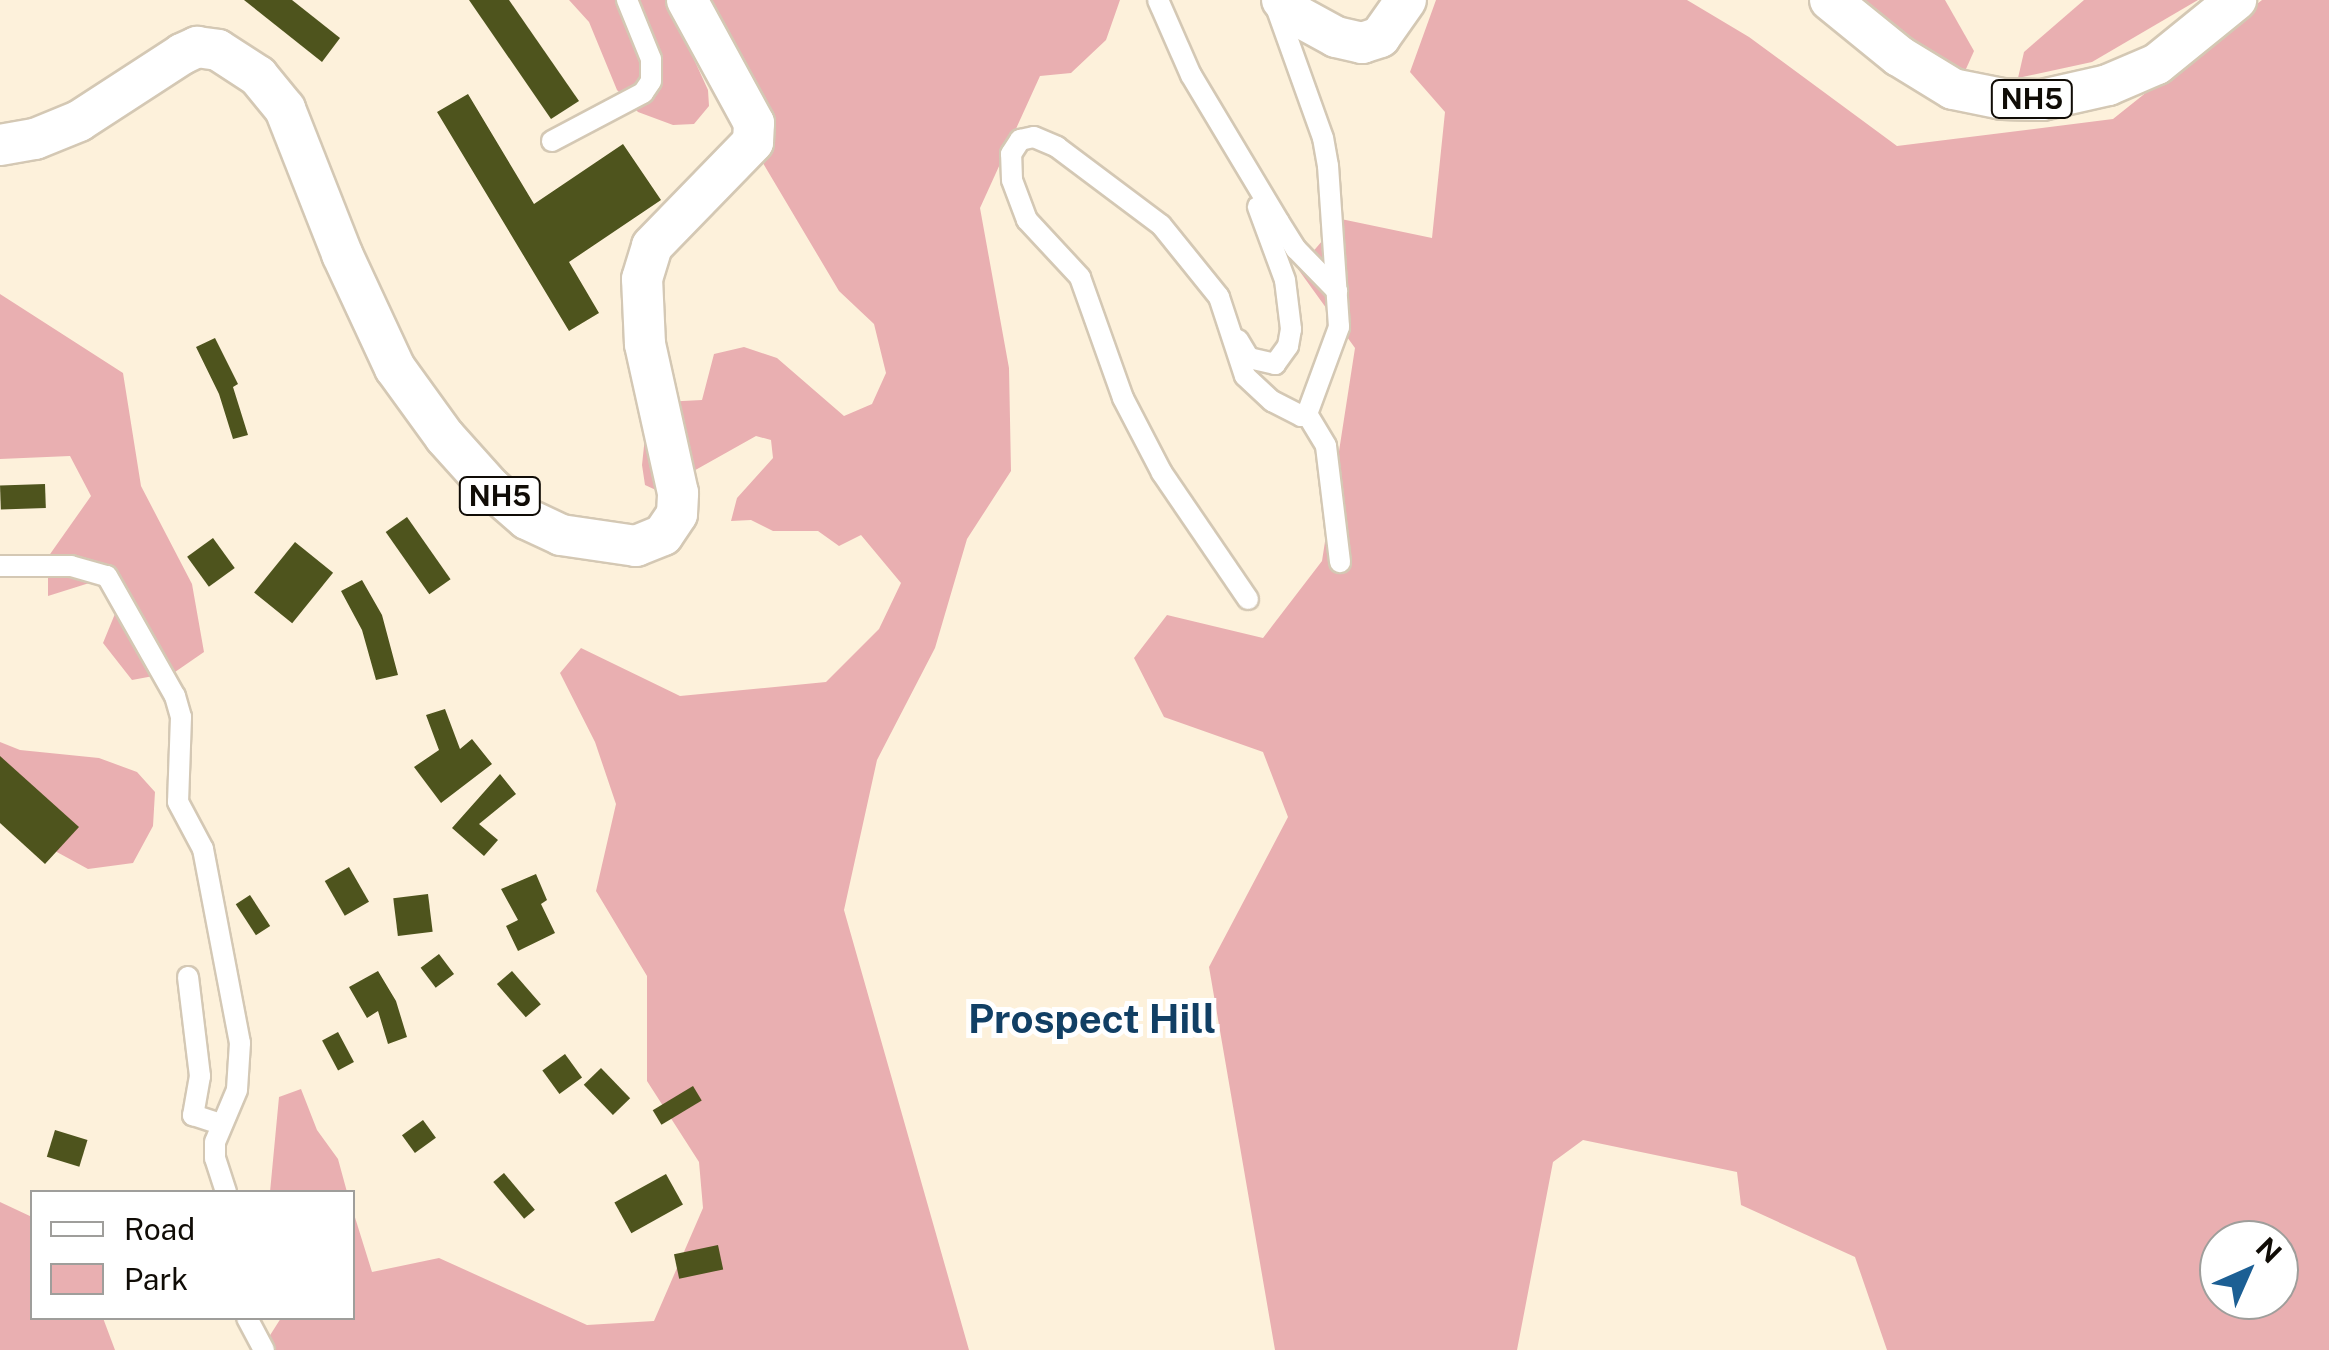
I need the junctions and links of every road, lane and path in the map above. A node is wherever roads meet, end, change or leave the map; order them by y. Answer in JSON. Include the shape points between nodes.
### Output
{"nodes":[{"id":1,"x":627,"y":0,"type":"edge"},
{"id":2,"x":688,"y":0,"type":"edge"},
{"id":3,"x":1158,"y":0,"type":"edge"},
{"id":4,"x":1273,"y":0,"type":"edge"},
{"id":5,"x":1282,"y":0,"type":"edge"},
{"id":6,"x":1406,"y":0,"type":"edge"},
{"id":7,"x":1830,"y":0,"type":"edge"},
{"id":8,"x":2236,"y":0,"type":"edge"},
{"id":9,"x":552,"y":140,"type":"dead end"},
{"id":10,"x":0,"y":145,"type":"edge"},
{"id":11,"x":1238,"y":154,"type":"junction"},
{"id":12,"x":1337,"y":291,"type":"junction"},
{"id":13,"x":1228,"y":323,"type":"junction"},
{"id":14,"x":1307,"y":414,"type":"junction"},
{"id":15,"x":1340,"y":562,"type":"dead end"},
{"id":16,"x":0,"y":566,"type":"edge"},
{"id":17,"x":1248,"y":599,"type":"dead end"},
{"id":18,"x":188,"y":977,"type":"dead end"},
{"id":19,"x":221,"y":1124,"type":"junction"},
{"id":20,"x":225,"y":1190,"type":"edge"},
{"id":21,"x":249,"y":1320,"type":"edge"},
{"id":22,"x":264,"y":1350,"type":"edge"}],
"edges":[{"from":1,"to":9,"type":"street","via":[[650,59],[651,80],[643,93]]},
{"from":2,"to":10,"type":"highway","number":"NH5","via":[[754,123],[752,142],[652,246],[642,279],[645,344],[678,514],[663,535],[636,546],[561,535],[528,519],[445,437],[395,368],[286,109],[258,76],[218,50],[182,54],[79,120]]},
{"from":3,"to":11,"type":"street","via":[[1191,75]]},
{"from":4,"to":12,"type":"street","via":[[1323,138]]},
{"from":5,"to":6,"type":"highway","via":[[1336,37],[1362,43],[1380,37]]},
{"from":7,"to":8,"type":"highway","number":"NH5","via":[[1953,89],[2042,100],[2108,85],[2157,64]]},
{"from":11,"to":12,"type":"street","via":[[1296,248]]},
{"from":11,"to":13,"type":"street","via":[[1285,280],[1288,346],[1278,362],[1263,364],[1250,358]]},
{"from":12,"to":14,"type":"street","via":[[1334,352]]},
{"from":13,"to":14,"type":"street","via":[[1245,376],[1257,391]]},
{"from":13,"to":17,"type":"street","via":[[1219,296],[1160,226],[1057,147],[1034,137],[1020,140],[1011,154],[1012,180],[1027,220],[1080,276],[1123,398],[1154,458]]},
{"from":14,"to":15,"type":"street","via":[[1326,446]]},
{"from":16,"to":19,"type":"street","via":[[71,566],[108,576],[175,696],[181,716],[178,802],[203,849],[240,1043],[236,1090]]},
{"from":18,"to":19,"type":"street","via":[[200,1076],[193,1115]]},
{"from":19,"to":20,"type":"street","via":[[215,1158]]},
{"from":21,"to":22,"type":"street"}]}
